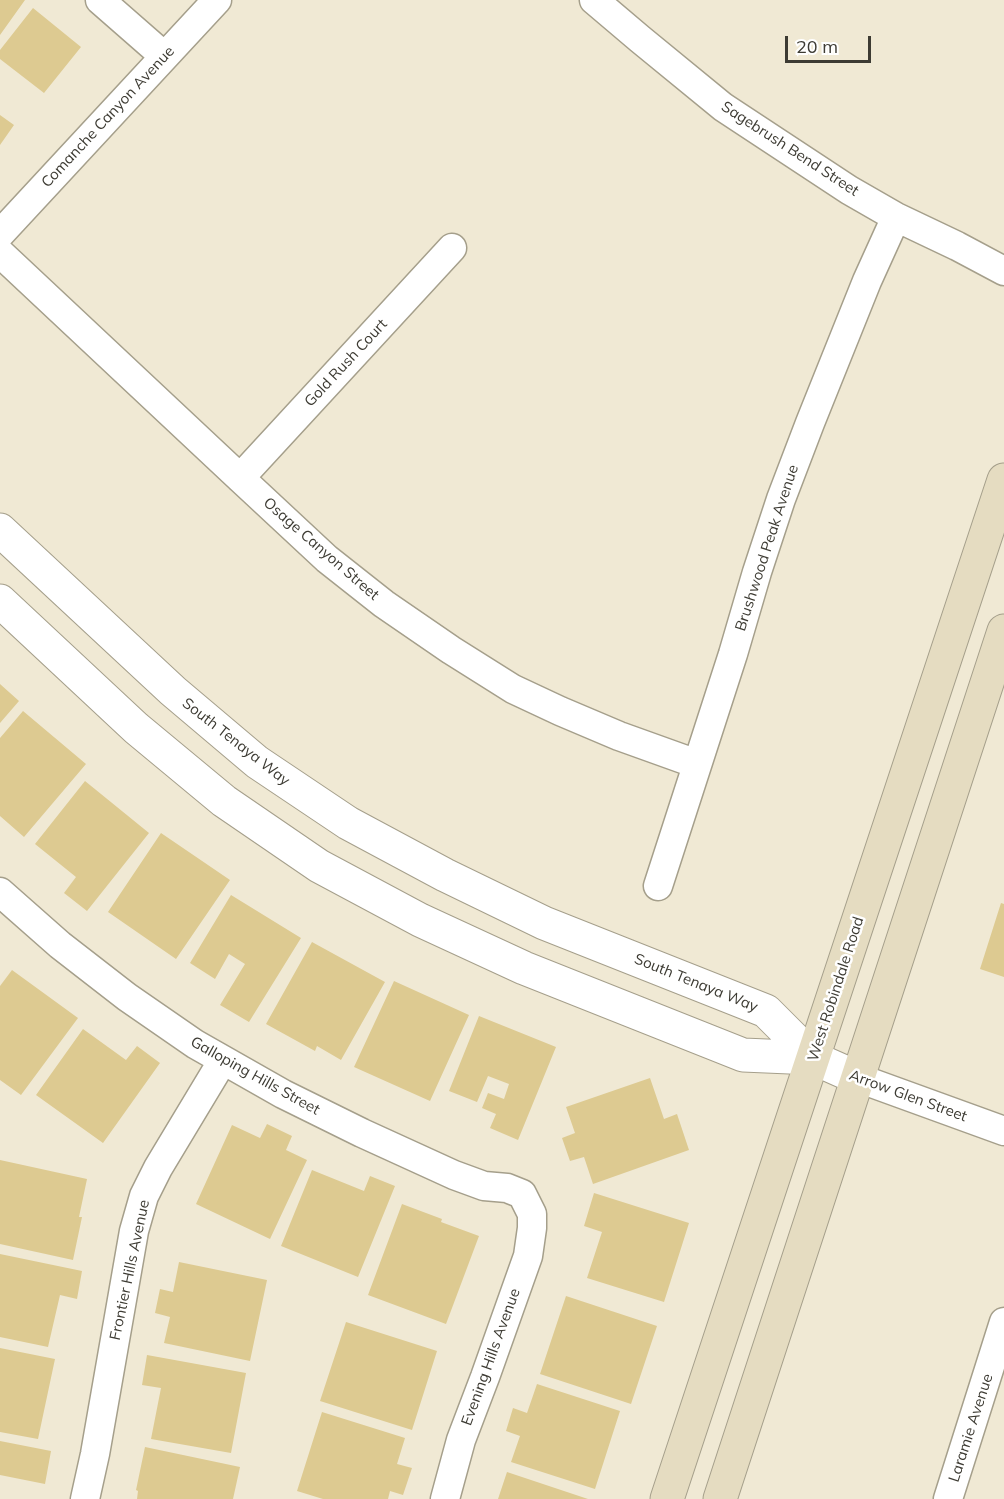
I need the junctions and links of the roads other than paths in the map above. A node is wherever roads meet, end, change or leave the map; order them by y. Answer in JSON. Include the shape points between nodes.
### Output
{"nodes":[{"id":1,"x":100,"y":0,"type":"edge"},
{"id":2,"x":217,"y":0,"type":"edge"},
{"id":3,"x":594,"y":0,"type":"edge"},
{"id":4,"x":622,"y":9,"type":"edge"},
{"id":5,"x":164,"y":56,"type":"junction"},
{"id":6,"x":896,"y":217,"type":"junction"},
{"id":7,"x":0,"y":234,"type":"edge"},
{"id":8,"x":452,"y":248,"type":"dead end"},
{"id":9,"x":0,"y":253,"type":"edge"},
{"id":10,"x":1004,"y":271,"type":"edge"},
{"id":11,"x":240,"y":478,"type":"junction"},
{"id":12,"x":1004,"y":480,"type":"edge"},
{"id":13,"x":0,"y":531,"type":"edge"},
{"id":14,"x":0,"y":602,"type":"edge"},
{"id":15,"x":1004,"y":631,"type":"edge"},
{"id":16,"x":697,"y":764,"type":"junction"},
{"id":17,"x":658,"y":886,"type":"dead end"},
{"id":18,"x":0,"y":892,"type":"edge"},
{"id":19,"x":813,"y":1058,"type":"junction"},
{"id":20,"x":224,"y":1060,"type":"junction"},
{"id":21,"x":858,"y":1078,"type":"junction"},
{"id":22,"x":1004,"y":1131,"type":"edge"},
{"id":23,"x":532,"y":1214,"type":"joint"},
{"id":24,"x":1004,"y":1322,"type":"edge"},
{"id":25,"x":85,"y":1499,"type":"edge"},
{"id":26,"x":444,"y":1499,"type":"edge"},
{"id":27,"x":667,"y":1499,"type":"edge"},
{"id":28,"x":720,"y":1499,"type":"edge"},
{"id":29,"x":948,"y":1499,"type":"edge"}],
"edges":[{"from":1,"to":5,"type":"street"},
{"from":2,"to":5,"type":"street","name":"Comanche Canyon Avenue"},
{"from":3,"to":4,"type":"street","name":"Sagebrush Bend Street"},
{"from":4,"to":6,"type":"street","name":"Sagebrush Bend Street","via":[[723,107]]},
{"from":5,"to":7,"type":"street","name":"Comanche Canyon Avenue"},
{"from":6,"to":10,"type":"street","name":"Sagebrush Bend Street"},
{"from":6,"to":16,"type":"street","name":"Brushwood Peak Avenue","via":[[781,499]]},
{"from":8,"to":11,"type":"street","name":"Gold Rush Court"},
{"from":9,"to":11,"type":"street","name":"Osage Canyon Street"},
{"from":11,"to":16,"type":"street","name":"Osage Canyon Street","via":[[327,559],[451,650],[560,711]]},
{"from":12,"to":19,"type":"main road","name":"West Robindale Road"},
{"from":13,"to":19,"type":"street","name":"South Tenaya Way","via":[[172,691],[257,762],[348,823],[544,923],[766,1011]]},
{"from":14,"to":19,"type":"street","via":[[136,728],[224,801],[319,866],[420,920],[524,968],[743,1055]]},
{"from":15,"to":21,"type":"main road"},
{"from":16,"to":17,"type":"street","name":"Brushwood Peak Avenue"},
{"from":18,"to":20,"type":"street","name":"Galloping Hills Street","via":[[127,997]]},
{"from":19,"to":21,"type":"street","name":"Arrow Glen Street"},
{"from":19,"to":27,"type":"main road","name":"West Robindale Road"},
{"from":20,"to":23,"type":"street","name":"Galloping Hills Street","via":[[284,1094],[454,1175],[522,1194]]},
{"from":20,"to":25,"type":"street","name":"Frontier Hills Avenue","via":[[144,1196],[134,1231]]},
{"from":21,"to":22,"type":"street","name":"Arrow Glen Street"},
{"from":21,"to":28,"type":"main road"},
{"from":23,"to":26,"type":"street","name":"Evening Hills Avenue","via":[[528,1257],[461,1440]]},
{"from":24,"to":29,"type":"street","name":"Laramie Avenue"}]}
